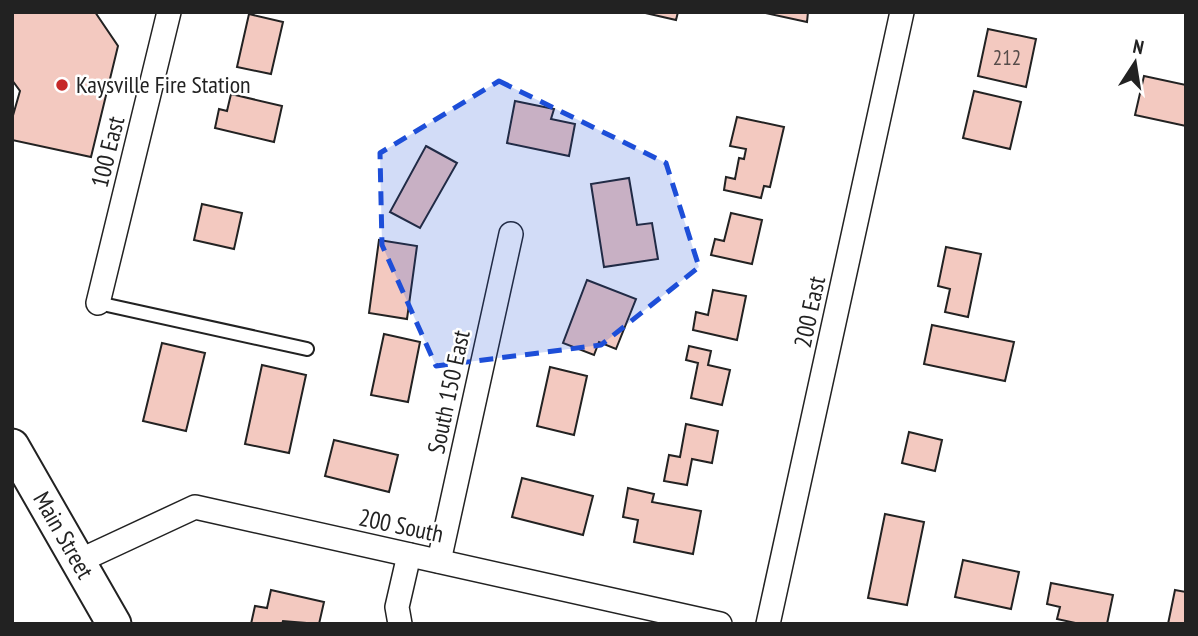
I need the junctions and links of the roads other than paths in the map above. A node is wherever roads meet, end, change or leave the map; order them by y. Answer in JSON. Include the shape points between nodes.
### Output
{"nodes":[{"id":1,"x":169,"y":12,"type":"edge"},
{"id":2,"x":902,"y":12,"type":"edge"},
{"id":3,"x":511,"y":234,"type":"dead end"},
{"id":4,"x":98,"y":303,"type":"joint"},
{"id":5,"x":307,"y":349,"type":"dead end"},
{"id":6,"x":12,"y":446,"type":"edge"},
{"id":7,"x":409,"y":555,"type":"junction"},
{"id":8,"x":79,"y":561,"type":"junction"},
{"id":9,"x":439,"y":561,"type":"junction"},
{"id":10,"x":114,"y":624,"type":"edge"},
{"id":11,"x":400,"y":624,"type":"edge"},
{"id":12,"x":720,"y":624,"type":"edge"},
{"id":13,"x":768,"y":624,"type":"edge"}],
"edges":[{"from":1,"to":4,"type":"street","name":"100 East"},
{"from":2,"to":13,"type":"street","name":"200 East"},
{"from":3,"to":9,"type":"street","name":"South 150 East"},
{"from":4,"to":5,"type":"lane"},
{"from":6,"to":8,"type":"main road","name":"Main Street"},
{"from":7,"to":8,"type":"street","name":"200 South","via":[[195,507]]},
{"from":7,"to":9,"type":"street","name":"200 South"},
{"from":7,"to":11,"type":"street","via":[[397,607]]},
{"from":8,"to":10,"type":"main road","name":"Main Street"},
{"from":9,"to":12,"type":"street","name":"200 South"}]}
